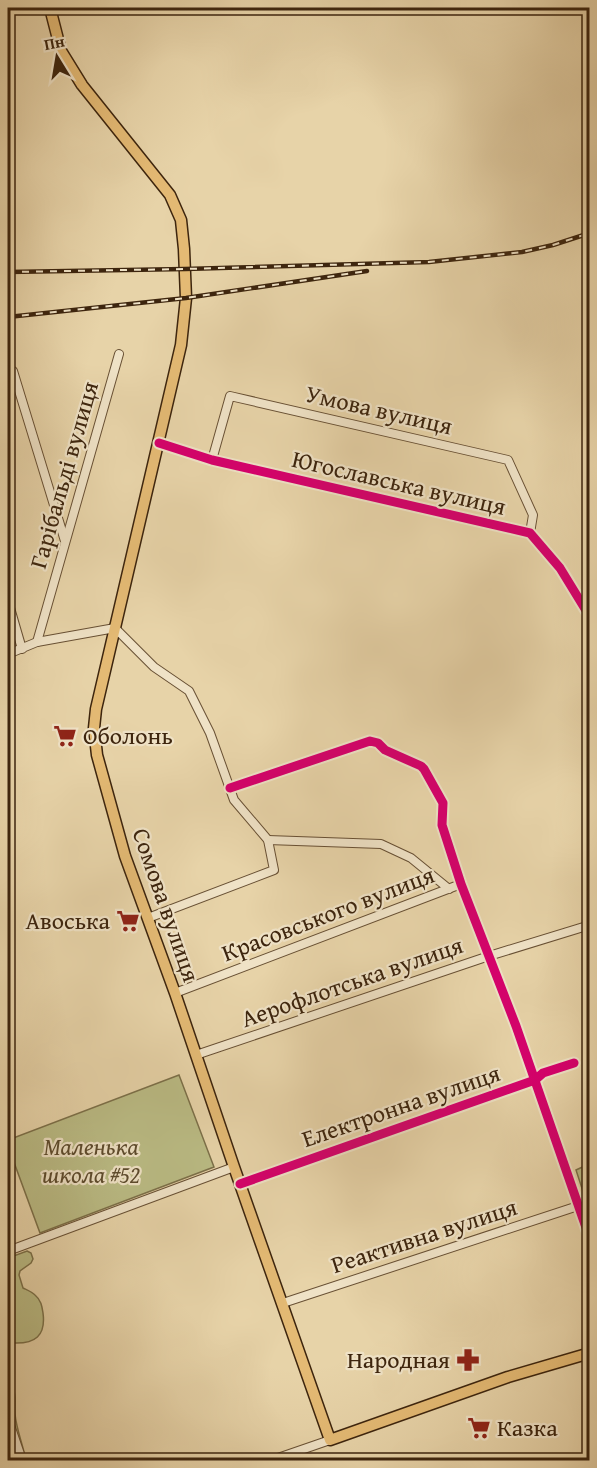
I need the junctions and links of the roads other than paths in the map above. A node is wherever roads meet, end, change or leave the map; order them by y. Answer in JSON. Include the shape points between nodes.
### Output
{"nodes":[{"id":1,"x":50,"y":8,"type":"edge"},
{"id":2,"x":119,"y":354,"type":"dead end"},
{"id":3,"x":14,"y":371,"type":"dead end"},
{"id":4,"x":159,"y":443,"type":"junction"},
{"id":5,"x":212,"y":460,"type":"junction"},
{"id":6,"x":530,"y":533,"type":"junction"},
{"id":7,"x":65,"y":541,"type":"junction"},
{"id":8,"x":8,"y":601,"type":"edge"},
{"id":9,"x":590,"y":617,"type":"edge"},
{"id":10,"x":115,"y":628,"type":"junction"},
{"id":11,"x":37,"y":642,"type":"junction"},
{"id":12,"x":22,"y":649,"type":"junction"},
{"id":13,"x":8,"y":654,"type":"edge"},
{"id":14,"x":230,"y":788,"type":"junction"},
{"id":15,"x":268,"y":840,"type":"junction"},
{"id":16,"x":461,"y":884,"type":"junction"},
{"id":17,"x":448,"y":889,"type":"junction"},
{"id":18,"x":148,"y":918,"type":"junction"},
{"id":19,"x":590,"y":925,"type":"edge"},
{"id":20,"x":489,"y":956,"type":"junction"},
{"id":21,"x":175,"y":993,"type":"junction"},
{"id":22,"x":196,"y":1055,"type":"junction"},
{"id":23,"x":574,"y":1063,"type":"dead end"},
{"id":24,"x":535,"y":1080,"type":"junction"},
{"id":25,"x":234,"y":1167,"type":"junction"},
{"id":26,"x":240,"y":1184,"type":"junction"},
{"id":27,"x":578,"y":1206,"type":"junction"},
{"id":28,"x":590,"y":1239,"type":"edge"},
{"id":29,"x":8,"y":1251,"type":"edge"},
{"id":30,"x":283,"y":1303,"type":"junction"},
{"id":31,"x":590,"y":1353,"type":"edge"},
{"id":32,"x":8,"y":1419,"type":"edge"},
{"id":33,"x":330,"y":1440,"type":"junction"},
{"id":34,"x":22,"y":1461,"type":"edge"},
{"id":35,"x":272,"y":1461,"type":"edge"}],
"edges":[{"from":1,"to":4,"type":"main road","name":"Сомова вулиця","via":[[61,51],[82,85],[170,195],[180,220],[184,324]]},
{"from":2,"to":7,"type":"street","name":"Гарібальді вулиця"},
{"from":3,"to":7,"type":"street"},
{"from":4,"to":5,"type":"street","name":"Югославська вулиця"},
{"from":4,"to":10,"type":"main road","name":"Сомова вулиця"},
{"from":5,"to":6,"type":"street","name":"Югославська вулиця"},
{"from":5,"to":6,"type":"street","name":"Умова вулиця","via":[[230,396],[508,460],[533,515]]},
{"from":6,"to":9,"type":"street","name":"Югославська вулиця","via":[[560,568]]},
{"from":7,"to":11,"type":"street","name":"Гарібальді вулиця"},
{"from":8,"to":12,"type":"street"},
{"from":10,"to":11,"type":"street"},
{"from":10,"to":14,"type":"street","via":[[154,667],[189,691]]},
{"from":10,"to":18,"type":"main road","name":"Сомова вулиця","via":[[96,709],[96,746],[125,856]]},
{"from":11,"to":12,"type":"street"},
{"from":12,"to":13,"type":"street"},
{"from":14,"to":15,"type":"street","via":[[234,801]]},
{"from":14,"to":16,"type":"street","via":[[374,741],[424,769],[443,803],[442,825]]},
{"from":15,"to":17,"type":"street","via":[[381,844],[411,858]]},
{"from":15,"to":18,"type":"street","via":[[274,870]]},
{"from":16,"to":17,"type":"street","name":"Красовського вулиця"},
{"from":16,"to":20,"type":"street"},
{"from":17,"to":21,"type":"street","name":"Красовського вулиця"},
{"from":18,"to":21,"type":"main road","name":"Сомова вулиця"},
{"from":19,"to":20,"type":"street","name":"Аерофлотська вулиця"},
{"from":20,"to":22,"type":"street","name":"Аерофлотська вулиця"},
{"from":20,"to":24,"type":"street"},
{"from":21,"to":22,"type":"main road","name":"Сомова вулиця"},
{"from":22,"to":25,"type":"main road","name":"Сомова вулиця"},
{"from":23,"to":24,"type":"street","name":"Електронна вулиця","via":[[543,1073]]},
{"from":24,"to":26,"type":"street","name":"Електронна вулиця"},
{"from":24,"to":27,"type":"street"},
{"from":25,"to":26,"type":"main road","name":"Сомова вулиця"},
{"from":25,"to":29,"type":"street"},
{"from":26,"to":30,"type":"main road","name":"Сомова вулиця"},
{"from":27,"to":28,"type":"street"},
{"from":27,"to":30,"type":"street","name":"Реактивна вулиця"},
{"from":30,"to":33,"type":"main road","name":"Сомова вулиця"},
{"from":31,"to":33,"type":"main road","via":[[508,1377]]},
{"from":32,"to":34,"type":"street"},
{"from":33,"to":35,"type":"street"}]}
